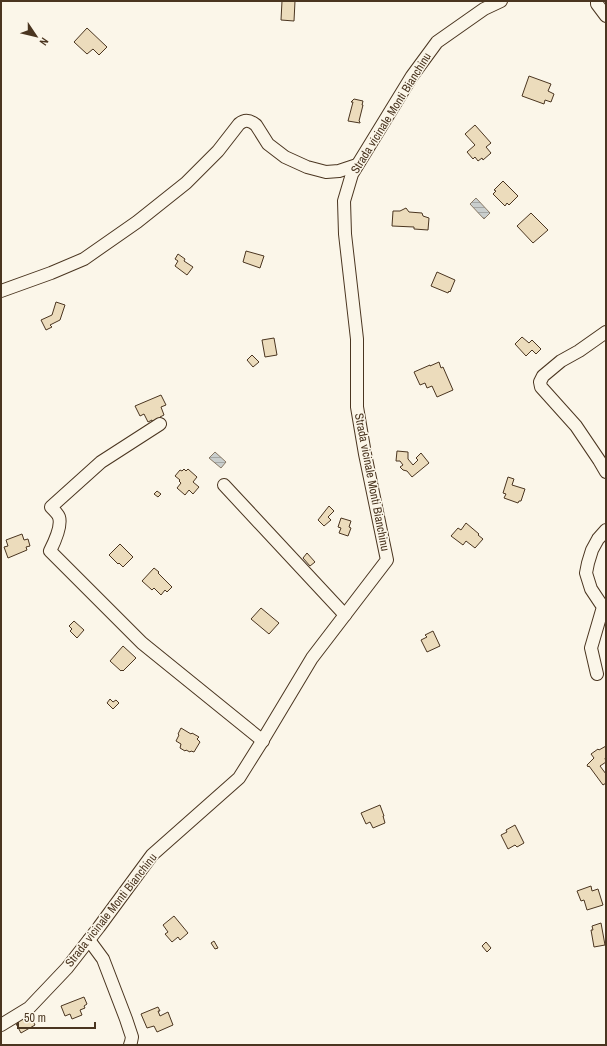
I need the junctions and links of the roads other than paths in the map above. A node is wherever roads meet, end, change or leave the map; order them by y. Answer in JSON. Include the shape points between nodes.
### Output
{"nodes":[{"id":1,"x":501,"y":1,"type":"edge"},
{"id":2,"x":596,"y":1,"type":"edge"},
{"id":3,"x":606,"y":16,"type":"edge"},
{"id":4,"x":357,"y":165,"type":"junction"},
{"id":5,"x":1,"y":291,"type":"edge"},
{"id":6,"x":606,"y":332,"type":"edge"},
{"id":7,"x":160,"y":424,"type":"dead end"},
{"id":8,"x":606,"y":472,"type":"edge"},
{"id":9,"x":224,"y":485,"type":"dead end"},
{"id":10,"x":606,"y":530,"type":"edge"},
{"id":11,"x":345,"y":615,"type":"junction"},
{"id":12,"x":597,"y":674,"type":"dead end"},
{"id":13,"x":263,"y":741,"type":"junction"},
{"id":14,"x":89,"y":940,"type":"junction"},
{"id":15,"x":1,"y":1025,"type":"edge"},
{"id":16,"x":130,"y":1045,"type":"edge"}],
"edges":[{"from":1,"to":4,"type":"street","name":"Strada vicinale Monti Bianchinu","via":[[484,9],[437,42],[415,72]]},
{"from":2,"to":3,"type":"street"},
{"from":4,"to":5,"type":"street","via":[[339,172],[326,172],[307,167],[285,157],[268,144],[256,125],[246,120],[239,124],[218,151],[186,183],[84,259]]},
{"from":4,"to":11,"type":"street","name":"Strada vicinale Monti Bianchinu","via":[[344,201],[345,234],[357,339],[356,407],[387,560]]},
{"from":6,"to":8,"type":"street","via":[[562,361],[543,376],[540,382],[541,387],[576,426]]},
{"from":7,"to":13,"type":"street","via":[[101,462],[51,507],[59,518],[59,526],[50,551],[142,643]]},
{"from":9,"to":11,"type":"street"},
{"from":10,"to":12,"type":"street","via":[[592,550],[586,573],[591,589],[603,607],[591,648]]},
{"from":11,"to":13,"type":"street","name":"Strada vicinale Monti Bianchinu","via":[[312,658]]},
{"from":13,"to":14,"type":"street","name":"Strada vicinale Monti Bianchinu","via":[[239,778],[152,855]]},
{"from":14,"to":15,"type":"street","name":"Strada vicinale Monti Bianchinu","via":[[67,968],[29,1008]]},
{"from":14,"to":16,"type":"street","via":[[103,959],[118,996],[132,1037]]}]}
